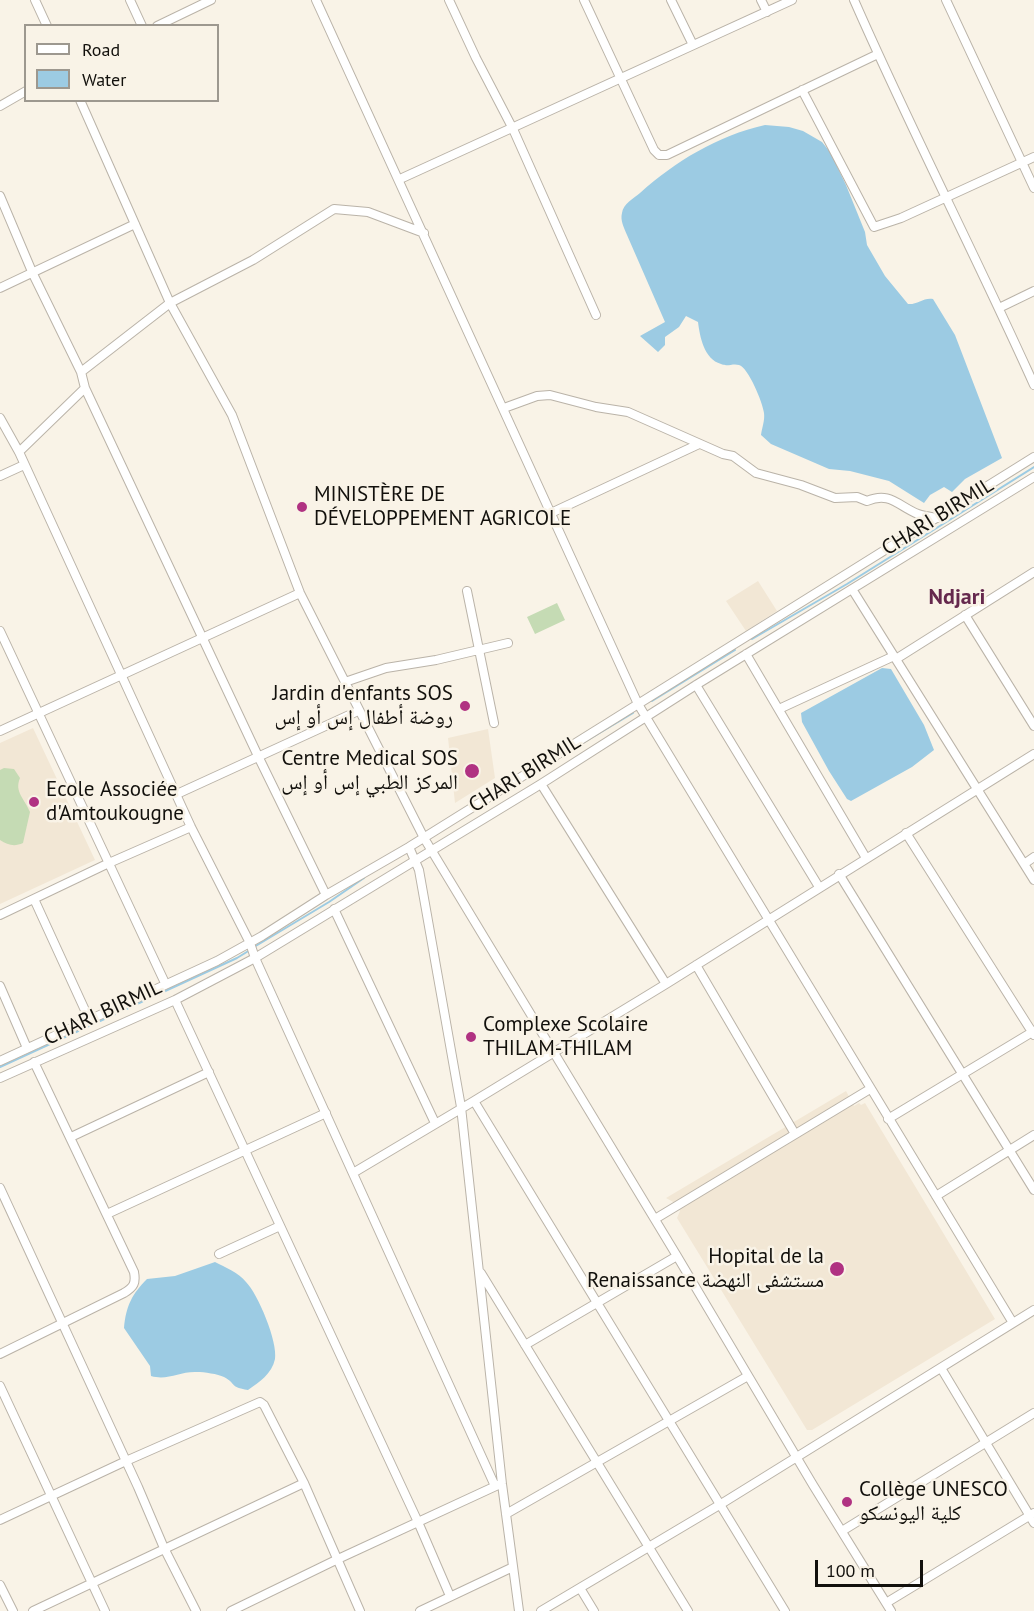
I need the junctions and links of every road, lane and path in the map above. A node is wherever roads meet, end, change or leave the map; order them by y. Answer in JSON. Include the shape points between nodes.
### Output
{"nodes":[{"id":1,"x":35,"y":0,"type":"edge"},
{"id":2,"x":130,"y":0,"type":"edge"},
{"id":3,"x":211,"y":0,"type":"edge"},
{"id":4,"x":316,"y":0,"type":"edge"},
{"id":5,"x":449,"y":0,"type":"edge"},
{"id":6,"x":584,"y":0,"type":"edge"},
{"id":7,"x":671,"y":0,"type":"edge"},
{"id":8,"x":761,"y":0,"type":"edge"},
{"id":9,"x":792,"y":0,"type":"edge"},
{"id":10,"x":854,"y":0,"type":"edge"},
{"id":11,"x":946,"y":0,"type":"edge"},
{"id":12,"x":767,"y":12,"type":"junction"},
{"id":13,"x":46,"y":24,"type":"edge"},
{"id":14,"x":140,"y":24,"type":"edge"},
{"id":15,"x":162,"y":24,"type":"edge"},
{"id":16,"x":693,"y":45,"type":"junction"},
{"id":17,"x":878,"y":54,"type":"junction"},
{"id":18,"x":620,"y":78,"type":"junction"},
{"id":19,"x":802,"y":90,"type":"junction"},
{"id":20,"x":24,"y":92,"type":"edge"},
{"id":21,"x":81,"y":102,"type":"edge"},
{"id":22,"x":0,"y":106,"type":"edge"},
{"id":23,"x":513,"y":129,"type":"junction"},
{"id":24,"x":1034,"y":157,"type":"edge"},
{"id":25,"x":1022,"y":162,"type":"junction"},
{"id":26,"x":399,"y":179,"type":"junction"},
{"id":27,"x":1034,"y":188,"type":"edge"},
{"id":28,"x":0,"y":196,"type":"edge"},
{"id":29,"x":945,"y":197,"type":"junction"},
{"id":30,"x":135,"y":224,"type":"junction"},
{"id":31,"x":424,"y":233,"type":"junction"},
{"id":32,"x":33,"y":274,"type":"junction"},
{"id":33,"x":0,"y":288,"type":"edge"},
{"id":34,"x":1034,"y":291,"type":"edge"},
{"id":35,"x":170,"y":303,"type":"junction"},
{"id":36,"x":999,"y":308,"type":"junction"},
{"id":37,"x":596,"y":315,"type":"dead end"},
{"id":38,"x":81,"y":372,"type":"junction"},
{"id":39,"x":1034,"y":386,"type":"edge"},
{"id":40,"x":85,"y":388,"type":"junction"},
{"id":41,"x":504,"y":408,"type":"junction"},
{"id":42,"x":0,"y":418,"type":"edge"},
{"id":43,"x":699,"y":444,"type":"junction"},
{"id":44,"x":19,"y":452,"type":"junction"},
{"id":45,"x":1034,"y":458,"type":"edge"},
{"id":46,"x":24,"y":465,"type":"junction"},
{"id":47,"x":0,"y":476,"type":"edge"},
{"id":48,"x":1034,"y":477,"type":"edge"},
{"id":49,"x":551,"y":513,"type":"junction"},
{"id":50,"x":937,"y":518,"type":"junction"},
{"id":51,"x":1034,"y":572,"type":"edge"},
{"id":52,"x":852,"y":590,"type":"junction"},
{"id":53,"x":467,"y":591,"type":"dead end"},
{"id":54,"x":300,"y":593,"type":"junction"},
{"id":55,"x":965,"y":615,"type":"junction"},
{"id":56,"x":1,"y":636,"type":"edge"},
{"id":57,"x":202,"y":637,"type":"junction"},
{"id":58,"x":507,"y":643,"type":"dead end"},
{"id":59,"x":478,"y":650,"type":"junction"},
{"id":60,"x":746,"y":654,"type":"junction"},
{"id":61,"x":895,"y":657,"type":"junction"},
{"id":62,"x":120,"y":675,"type":"junction"},
{"id":63,"x":345,"y":682,"type":"junction"},
{"id":64,"x":696,"y":685,"type":"junction"},
{"id":65,"x":778,"y":709,"type":"junction"},
{"id":66,"x":358,"y":711,"type":"junction"},
{"id":67,"x":642,"y":711,"type":"junction"},
{"id":68,"x":38,"y":714,"type":"junction"},
{"id":69,"x":494,"y":723,"type":"dead end"},
{"id":70,"x":1034,"y":726,"type":"edge"},
{"id":71,"x":0,"y":731,"type":"edge"},
{"id":72,"x":1034,"y":754,"type":"edge"},
{"id":73,"x":258,"y":756,"type":"junction"},
{"id":74,"x":541,"y":784,"type":"junction"},
{"id":75,"x":977,"y":789,"type":"junction"},
{"id":76,"x":177,"y":794,"type":"junction"},
{"id":77,"x":191,"y":827,"type":"junction"},
{"id":78,"x":906,"y":833,"type":"junction"},
{"id":79,"x":423,"y":838,"type":"junction"},
{"id":80,"x":409,"y":847,"type":"junction"},
{"id":81,"x":430,"y":850,"type":"junction"},
{"id":82,"x":1034,"y":857,"type":"edge"},
{"id":83,"x":867,"y":858,"type":"junction"},
{"id":84,"x":416,"y":859,"type":"junction"},
{"id":85,"x":109,"y":863,"type":"junction"},
{"id":86,"x":1024,"y":864,"type":"junction"},
{"id":87,"x":839,"y":874,"type":"junction"},
{"id":88,"x":1034,"y":880,"type":"edge"},
{"id":89,"x":819,"y":887,"type":"junction"},
{"id":90,"x":326,"y":895,"type":"junction"},
{"id":91,"x":34,"y":899,"type":"junction"},
{"id":92,"x":334,"y":909,"type":"junction"},
{"id":93,"x":0,"y":915,"type":"edge"},
{"id":94,"x":769,"y":920,"type":"junction"},
{"id":95,"x":250,"y":943,"type":"junction"},
{"id":96,"x":255,"y":958,"type":"junction"},
{"id":97,"x":696,"y":965,"type":"junction"},
{"id":98,"x":165,"y":983,"type":"junction"},
{"id":99,"x":666,"y":984,"type":"junction"},
{"id":100,"x":0,"y":986,"type":"edge"},
{"id":101,"x":175,"y":1000,"type":"junction"},
{"id":102,"x":89,"y":1019,"type":"junction"},
{"id":103,"x":1033,"y":1032,"type":"edge"},
{"id":104,"x":27,"y":1048,"type":"junction"},
{"id":105,"x":553,"y":1053,"type":"junction"},
{"id":106,"x":0,"y":1061,"type":"edge"},
{"id":107,"x":34,"y":1062,"type":"junction"},
{"id":108,"x":208,"y":1072,"type":"junction"},
{"id":109,"x":963,"y":1074,"type":"junction"},
{"id":110,"x":0,"y":1078,"type":"edge"},
{"id":111,"x":870,"y":1089,"type":"junction"},
{"id":112,"x":474,"y":1101,"type":"junction"},
{"id":113,"x":461,"y":1107,"type":"junction"},
{"id":114,"x":326,"y":1113,"type":"junction"},
{"id":115,"x":888,"y":1119,"type":"junction"},
{"id":116,"x":435,"y":1123,"type":"junction"},
{"id":117,"x":795,"y":1134,"type":"junction"},
{"id":118,"x":1034,"y":1135,"type":"edge"},
{"id":119,"x":71,"y":1137,"type":"junction"},
{"id":120,"x":246,"y":1150,"type":"junction"},
{"id":121,"x":1010,"y":1150,"type":"junction"},
{"id":122,"x":353,"y":1173,"type":"junction"},
{"id":123,"x":0,"y":1188,"type":"edge"},
{"id":124,"x":1034,"y":1190,"type":"edge"},
{"id":125,"x":936,"y":1196,"type":"junction"},
{"id":126,"x":106,"y":1214,"type":"junction"},
{"id":127,"x":654,"y":1219,"type":"junction"},
{"id":128,"x":280,"y":1226,"type":"junction"},
{"id":129,"x":219,"y":1254,"type":"dead end"},
{"id":130,"x":677,"y":1256,"type":"junction"},
{"id":131,"x":478,"y":1269,"type":"junction"},
{"id":132,"x":596,"y":1302,"type":"junction"},
{"id":133,"x":1034,"y":1310,"type":"edge"},
{"id":134,"x":1012,"y":1323,"type":"junction"},
{"id":135,"x":62,"y":1324,"type":"junction"},
{"id":136,"x":525,"y":1345,"type":"junction"},
{"id":137,"x":0,"y":1354,"type":"edge"},
{"id":138,"x":941,"y":1368,"type":"junction"},
{"id":139,"x":748,"y":1376,"type":"junction"},
{"id":140,"x":0,"y":1386,"type":"edge"},
{"id":141,"x":1034,"y":1413,"type":"edge"},
{"id":142,"x":668,"y":1420,"type":"junction"},
{"id":143,"x":986,"y":1444,"type":"junction"},
{"id":144,"x":796,"y":1457,"type":"junction"},
{"id":145,"x":126,"y":1461,"type":"junction"},
{"id":146,"x":596,"y":1462,"type":"junction"},
{"id":147,"x":304,"y":1483,"type":"junction"},
{"id":148,"x":499,"y":1485,"type":"junction"},
{"id":149,"x":50,"y":1496,"type":"junction"},
{"id":150,"x":721,"y":1504,"type":"junction"},
{"id":151,"x":506,"y":1514,"type":"junction"},
{"id":152,"x":1032,"y":1517,"type":"edge"},
{"id":153,"x":0,"y":1520,"type":"edge"},
{"id":154,"x":418,"y":1522,"type":"junction"},
{"id":155,"x":842,"y":1531,"type":"junction"},
{"id":156,"x":164,"y":1548,"type":"junction"},
{"id":157,"x":648,"y":1548,"type":"junction"},
{"id":158,"x":338,"y":1559,"type":"junction"},
{"id":159,"x":513,"y":1567,"type":"junction"},
{"id":160,"x":92,"y":1583,"type":"junction"},
{"id":161,"x":0,"y":1585,"type":"edge"},
{"id":162,"x":580,"y":1588,"type":"junction"},
{"id":163,"x":450,"y":1596,"type":"junction"},
{"id":164,"x":886,"y":1603,"type":"junction"},
{"id":165,"x":13,"y":1611,"type":"edge"},
{"id":166,"x":33,"y":1611,"type":"edge"},
{"id":167,"x":105,"y":1611,"type":"edge"},
{"id":168,"x":196,"y":1611,"type":"edge"},
{"id":169,"x":231,"y":1611,"type":"edge"},
{"id":170,"x":360,"y":1611,"type":"edge"},
{"id":171,"x":420,"y":1611,"type":"edge"},
{"id":172,"x":519,"y":1611,"type":"edge"},
{"id":173,"x":541,"y":1611,"type":"edge"},
{"id":174,"x":594,"y":1611,"type":"edge"},
{"id":175,"x":688,"y":1611,"type":"edge"},
{"id":176,"x":785,"y":1611,"type":"edge"},
{"id":177,"x":891,"y":1611,"type":"edge"}],
"edges":[{"from":1,"to":13,"type":"street"},
{"from":2,"to":14,"type":"street"},
{"from":3,"to":15,"type":"street"},
{"from":4,"to":26,"type":"street"},
{"from":5,"to":23,"type":"street"},
{"from":6,"to":18,"type":"street"},
{"from":7,"to":16,"type":"street"},
{"from":8,"to":12,"type":"street"},
{"from":9,"to":12,"type":"street"},
{"from":10,"to":17,"type":"street"},
{"from":11,"to":25,"type":"street"},
{"from":12,"to":16,"type":"street"},
{"from":16,"to":18,"type":"street"},
{"from":17,"to":19,"type":"street"},
{"from":17,"to":29,"type":"street"},
{"from":18,"to":19,"type":"street","via":[[659,155],[667,155]]},
{"from":18,"to":23,"type":"street"},
{"from":19,"to":29,"type":"street","via":[[874,227]]},
{"from":20,"to":22,"type":"street"},
{"from":21,"to":30,"type":"street"},
{"from":23,"to":26,"type":"street"},
{"from":23,"to":37,"type":"street"},
{"from":24,"to":25,"type":"street"},
{"from":25,"to":27,"type":"street"},
{"from":25,"to":29,"type":"street"},
{"from":26,"to":31,"type":"street"},
{"from":28,"to":32,"type":"street"},
{"from":29,"to":36,"type":"street"},
{"from":30,"to":32,"type":"street"},
{"from":30,"to":35,"type":"street"},
{"from":31,"to":35,"type":"street","via":[[368,212],[334,209],[253,260]]},
{"from":31,"to":41,"type":"street"},
{"from":32,"to":33,"type":"street"},
{"from":32,"to":38,"type":"street"},
{"from":34,"to":36,"type":"street"},
{"from":35,"to":38,"type":"street"},
{"from":35,"to":54,"type":"street","via":[[232,416]]},
{"from":36,"to":39,"type":"street"},
{"from":38,"to":40,"type":"street"},
{"from":40,"to":44,"type":"street"},
{"from":40,"to":57,"type":"street"},
{"from":41,"to":43,"type":"street","via":[[550,395],[628,412]]},
{"from":41,"to":49,"type":"street"},
{"from":42,"to":44,"type":"street"},
{"from":43,"to":49,"type":"street"},
{"from":43,"to":50,"type":"street","via":[[733,456],[756,473],[835,498],[857,497],[867,501],[888,497],[919,515]]},
{"from":44,"to":46,"type":"street"},
{"from":45,"to":50,"type":"street","name":"CHARI BIRMIL"},
{"from":46,"to":47,"type":"street"},
{"from":46,"to":62,"type":"street"},
{"from":48,"to":52,"type":"street","name":"CHARI BIRMIL"},
{"from":49,"to":67,"type":"street"},
{"from":50,"to":67,"type":"street","name":"CHARI BIRMIL"},
{"from":51,"to":55,"type":"street"},
{"from":52,"to":60,"type":"street","name":"CHARI BIRMIL"},
{"from":52,"to":61,"type":"street"},
{"from":53,"to":59,"type":"street"},
{"from":54,"to":57,"type":"street"},
{"from":54,"to":63,"type":"street"},
{"from":55,"to":61,"type":"street"},
{"from":55,"to":70,"type":"street"},
{"from":56,"to":68,"type":"street"},
{"from":57,"to":62,"type":"street"},
{"from":57,"to":73,"type":"street"},
{"from":58,"to":59,"type":"street"},
{"from":59,"to":63,"type":"street","via":[[386,668]]},
{"from":59,"to":69,"type":"street"},
{"from":60,"to":64,"type":"street","name":"CHARI BIRMIL"},
{"from":60,"to":65,"type":"street"},
{"from":61,"to":65,"type":"street"},
{"from":61,"to":75,"type":"street"},
{"from":62,"to":68,"type":"street"},
{"from":62,"to":76,"type":"street"},
{"from":63,"to":66,"type":"street"},
{"from":64,"to":67,"type":"street","name":"CHARI BIRMIL"},
{"from":64,"to":89,"type":"street"},
{"from":65,"to":83,"type":"street"},
{"from":66,"to":73,"type":"street"},
{"from":66,"to":79,"type":"street"},
{"from":67,"to":74,"type":"street","name":"CHARI BIRMIL"},
{"from":67,"to":79,"type":"street","name":"CHARI BIRMIL"},
{"from":67,"to":94,"type":"street"},
{"from":68,"to":71,"type":"street"},
{"from":68,"to":85,"type":"street"},
{"from":72,"to":75,"type":"street"},
{"from":73,"to":76,"type":"street"},
{"from":73,"to":90,"type":"street"},
{"from":74,"to":81,"type":"street","name":"CHARI BIRMIL"},
{"from":74,"to":99,"type":"street"},
{"from":75,"to":78,"type":"street"},
{"from":75,"to":86,"type":"street"},
{"from":76,"to":77,"type":"street"},
{"from":77,"to":85,"type":"street"},
{"from":77,"to":95,"type":"street"},
{"from":78,"to":83,"type":"street"},
{"from":78,"to":103,"type":"street"},
{"from":79,"to":80,"type":"street","name":"CHARI BIRMIL"},
{"from":79,"to":81,"type":"street"},
{"from":80,"to":84,"type":"street"},
{"from":80,"to":90,"type":"street","name":"CHARI BIRMIL"},
{"from":81,"to":84,"type":"street","name":"CHARI BIRMIL"},
{"from":81,"to":105,"type":"street"},
{"from":82,"to":86,"type":"street"},
{"from":83,"to":87,"type":"street"},
{"from":84,"to":92,"type":"street","name":"CHARI BIRMIL"},
{"from":84,"to":113,"type":"street"},
{"from":85,"to":91,"type":"street"},
{"from":85,"to":98,"type":"street"},
{"from":86,"to":88,"type":"street"},
{"from":87,"to":89,"type":"street"},
{"from":87,"to":109,"type":"street"},
{"from":89,"to":94,"type":"street"},
{"from":90,"to":95,"type":"street","name":"CHARI BIRMIL"},
{"from":91,"to":93,"type":"street"},
{"from":91,"to":102,"type":"street"},
{"from":92,"to":96,"type":"street","name":"CHARI BIRMIL"},
{"from":92,"to":116,"type":"street"},
{"from":94,"to":97,"type":"street"},
{"from":94,"to":111,"type":"street"},
{"from":95,"to":96,"type":"street"},
{"from":95,"to":98,"type":"street","name":"CHARI BIRMIL"},
{"from":96,"to":101,"type":"street","name":"CHARI BIRMIL"},
{"from":96,"to":114,"type":"street"},
{"from":97,"to":99,"type":"street"},
{"from":97,"to":117,"type":"street"},
{"from":98,"to":102,"type":"street","name":"CHARI BIRMIL"},
{"from":99,"to":105,"type":"street"},
{"from":100,"to":104,"type":"street"},
{"from":101,"to":107,"type":"street","name":"CHARI BIRMIL"},
{"from":101,"to":108,"type":"street"},
{"from":102,"to":104,"type":"street","name":"CHARI BIRMIL"},
{"from":103,"to":109,"type":"street"},
{"from":104,"to":106,"type":"street","name":"CHARI BIRMIL"},
{"from":105,"to":112,"type":"street"},
{"from":105,"to":127,"type":"street"},
{"from":107,"to":110,"type":"street","name":"CHARI BIRMIL"},
{"from":107,"to":119,"type":"street"},
{"from":108,"to":119,"type":"street"},
{"from":108,"to":120,"type":"street"},
{"from":109,"to":115,"type":"street"},
{"from":109,"to":121,"type":"street"},
{"from":111,"to":115,"type":"street"},
{"from":111,"to":117,"type":"street"},
{"from":112,"to":113,"type":"street"},
{"from":112,"to":132,"type":"street"},
{"from":113,"to":116,"type":"street"},
{"from":113,"to":131,"type":"street"},
{"from":114,"to":120,"type":"street"},
{"from":114,"to":122,"type":"street"},
{"from":115,"to":125,"type":"street"},
{"from":116,"to":122,"type":"street"},
{"from":117,"to":127,"type":"street"},
{"from":118,"to":121,"type":"street"},
{"from":119,"to":126,"type":"street"},
{"from":120,"to":126,"type":"street"},
{"from":120,"to":128,"type":"street"},
{"from":121,"to":124,"type":"street"},
{"from":121,"to":125,"type":"street"},
{"from":122,"to":148,"type":"street"},
{"from":123,"to":135,"type":"street"},
{"from":125,"to":134,"type":"street"},
{"from":126,"to":135,"type":"street","via":[[136,1280],[132,1289]]},
{"from":127,"to":130,"type":"street"},
{"from":128,"to":129,"type":"street"},
{"from":128,"to":154,"type":"street"},
{"from":130,"to":132,"type":"street"},
{"from":130,"to":139,"type":"street"},
{"from":131,"to":136,"type":"street"},
{"from":131,"to":148,"type":"street"},
{"from":132,"to":136,"type":"street"},
{"from":132,"to":142,"type":"street"},
{"from":133,"to":134,"type":"street"},
{"from":134,"to":138,"type":"street"},
{"from":135,"to":137,"type":"street"},
{"from":135,"to":145,"type":"street"},
{"from":136,"to":146,"type":"street"},
{"from":138,"to":143,"type":"street"},
{"from":138,"to":144,"type":"street"},
{"from":139,"to":142,"type":"street"},
{"from":139,"to":144,"type":"street"},
{"from":140,"to":149,"type":"street"},
{"from":141,"to":143,"type":"street"},
{"from":142,"to":146,"type":"street"},
{"from":142,"to":150,"type":"street"},
{"from":143,"to":152,"type":"street"},
{"from":143,"to":155,"type":"street"},
{"from":144,"to":150,"type":"street"},
{"from":144,"to":155,"type":"street"},
{"from":145,"to":147,"type":"street","via":[[260,1402]]},
{"from":145,"to":149,"type":"street"},
{"from":145,"to":156,"type":"street"},
{"from":146,"to":151,"type":"street"},
{"from":146,"to":157,"type":"street"},
{"from":147,"to":156,"type":"street"},
{"from":147,"to":158,"type":"street"},
{"from":148,"to":151,"type":"street"},
{"from":148,"to":154,"type":"street"},
{"from":149,"to":153,"type":"street"},
{"from":149,"to":160,"type":"street"},
{"from":150,"to":157,"type":"street"},
{"from":150,"to":176,"type":"street"},
{"from":151,"to":159,"type":"street"},
{"from":152,"to":164,"type":"street"},
{"from":154,"to":158,"type":"street"},
{"from":154,"to":163,"type":"street"},
{"from":155,"to":164,"type":"street"},
{"from":156,"to":160,"type":"street"},
{"from":156,"to":168,"type":"street"},
{"from":157,"to":162,"type":"street"},
{"from":157,"to":175,"type":"street"},
{"from":158,"to":169,"type":"street"},
{"from":158,"to":170,"type":"street"},
{"from":159,"to":163,"type":"street"},
{"from":159,"to":172,"type":"street"},
{"from":160,"to":166,"type":"street"},
{"from":160,"to":167,"type":"street"},
{"from":161,"to":165,"type":"street"},
{"from":162,"to":173,"type":"street"},
{"from":162,"to":174,"type":"street"},
{"from":163,"to":171,"type":"street"},
{"from":164,"to":177,"type":"street"}]}
